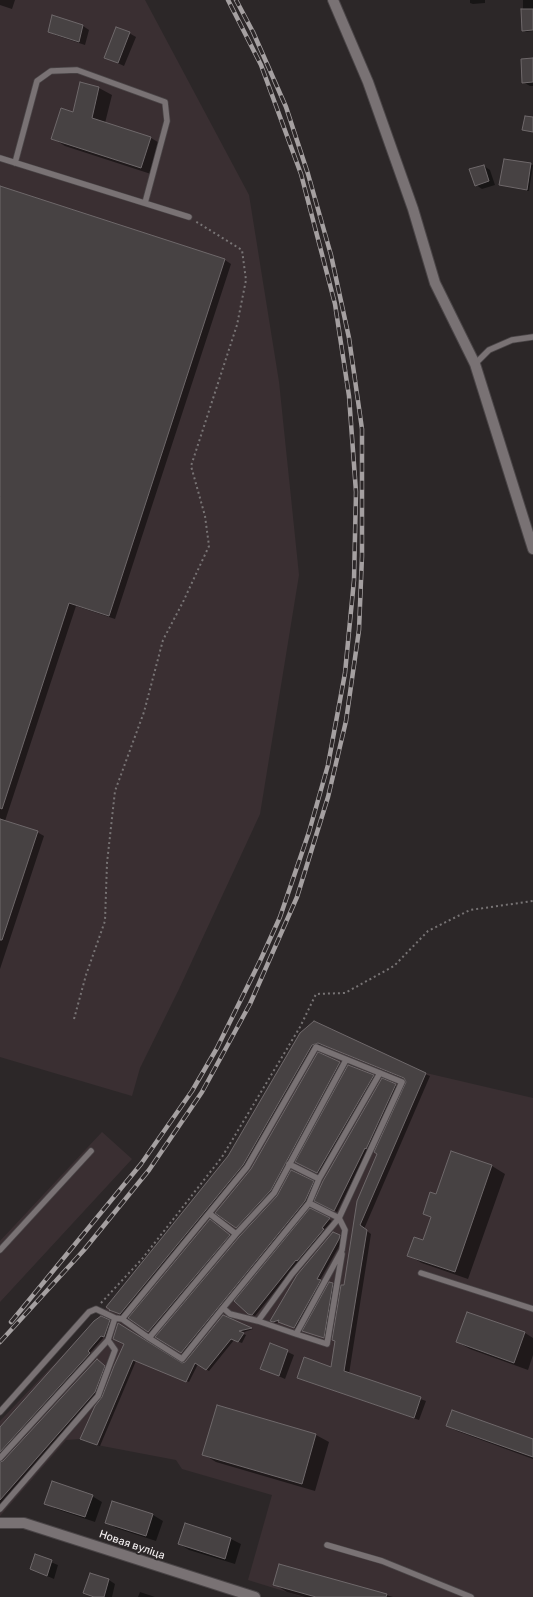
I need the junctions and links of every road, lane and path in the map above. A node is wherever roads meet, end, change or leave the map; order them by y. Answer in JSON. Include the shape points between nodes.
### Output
{"nodes":[{"id":1,"x":333,"y":0,"type":"edge"},
{"id":2,"x":0,"y":158,"type":"edge"},
{"id":3,"x":15,"y":163,"type":"junction"},
{"id":4,"x":145,"y":203,"type":"junction"},
{"id":5,"x":189,"y":217,"type":"joint"},
{"id":6,"x":533,"y":337,"type":"edge"},
{"id":7,"x":475,"y":364,"type":"junction"},
{"id":8,"x":533,"y":549,"type":"edge"},
{"id":9,"x":74,"y":1019,"type":"dead end"},
{"id":10,"x":346,"y":1060,"type":"junction"},
{"id":11,"x":380,"y":1073,"type":"junction"},
{"id":12,"x":91,"y":1151,"type":"dead end"},
{"id":13,"x":289,"y":1164,"type":"junction"},
{"id":14,"x":319,"y":1179,"type":"junction"},
{"id":15,"x":309,"y":1203,"type":"junction"},
{"id":16,"x":210,"y":1214,"type":"junction"},
{"id":17,"x":339,"y":1218,"type":"junction"},
{"id":18,"x":236,"y":1234,"type":"junction"},
{"id":19,"x":0,"y":1250,"type":"edge"},
{"id":20,"x":342,"y":1250,"type":"junction"},
{"id":21,"x":421,"y":1273,"type":"dead end"},
{"id":22,"x":222,"y":1308,"type":"junction"},
{"id":23,"x":533,"y":1309,"type":"edge"},
{"id":24,"x":115,"y":1318,"type":"junction"},
{"id":25,"x":122,"y":1319,"type":"junction"},
{"id":26,"x":258,"y":1321,"type":"junction"},
{"id":27,"x":296,"y":1334,"type":"junction"},
{"id":28,"x":149,"y":1338,"type":"junction"},
{"id":29,"x":108,"y":1340,"type":"junction"},
{"id":30,"x":0,"y":1412,"type":"edge"},
{"id":31,"x":0,"y":1458,"type":"edge"},
{"id":32,"x":0,"y":1509,"type":"edge"},
{"id":33,"x":0,"y":1523,"type":"edge"},
{"id":34,"x":327,"y":1545,"type":"dead end"},
{"id":35,"x":255,"y":1597,"type":"edge"},
{"id":36,"x":471,"y":1597,"type":"edge"}],
"edges":[{"from":1,"to":7,"type":"street","via":[[368,82],[413,209],[435,283]]},
{"from":2,"to":3,"type":"lane"},
{"from":3,"to":4,"type":"lane"},
{"from":3,"to":4,"type":"lane","via":[[37,81],[51,72],[77,70],[165,102],[167,121]]},
{"from":4,"to":5,"type":"lane"},
{"from":5,"to":9,"type":"path","via":[[242,250],[246,280],[237,325],[191,466],[205,516],[209,546],[163,640],[144,712],[115,791],[107,863],[105,921]]},
{"from":6,"to":7,"type":"lane","via":[[512,340],[489,350]]},
{"from":7,"to":8,"type":"street"},
{"from":10,"to":11,"type":"lane"},
{"from":10,"to":13,"type":"lane"},
{"from":10,"to":16,"type":"lane","via":[[316,1046],[247,1167]]},
{"from":11,"to":14,"type":"lane"},
{"from":11,"to":17,"type":"lane","via":[[402,1082]]},
{"from":12,"to":19,"type":"lane"},
{"from":13,"to":14,"type":"lane"},
{"from":13,"to":18,"type":"lane","via":[[274,1193]]},
{"from":14,"to":15,"type":"lane"},
{"from":15,"to":17,"type":"lane"},
{"from":15,"to":22,"type":"lane"},
{"from":16,"to":18,"type":"lane"},
{"from":16,"to":25,"type":"lane"},
{"from":17,"to":20,"type":"lane","via":[[345,1230]]},
{"from":17,"to":26,"type":"lane","via":[[292,1274]]},
{"from":18,"to":28,"type":"lane"},
{"from":20,"to":27,"type":"lane"},
{"from":20,"to":27,"type":"lane","via":[[327,1344]]},
{"from":21,"to":23,"type":"lane"},
{"from":22,"to":26,"type":"lane","via":[[230,1314]]},
{"from":22,"to":28,"type":"lane","via":[[182,1359]]},
{"from":24,"to":25,"type":"lane"},
{"from":24,"to":29,"type":"lane"},
{"from":24,"to":30,"type":"lane","via":[[96,1309],[89,1312]]},
{"from":25,"to":28,"type":"lane"},
{"from":26,"to":27,"type":"lane"},
{"from":29,"to":31,"type":"lane"},
{"from":29,"to":32,"type":"lane","via":[[115,1350],[98,1396]]},
{"from":33,"to":35,"type":"street","name":"Новая вуліца","via":[[24,1523]]},
{"from":34,"to":36,"type":"lane","via":[[382,1561]]}]}
